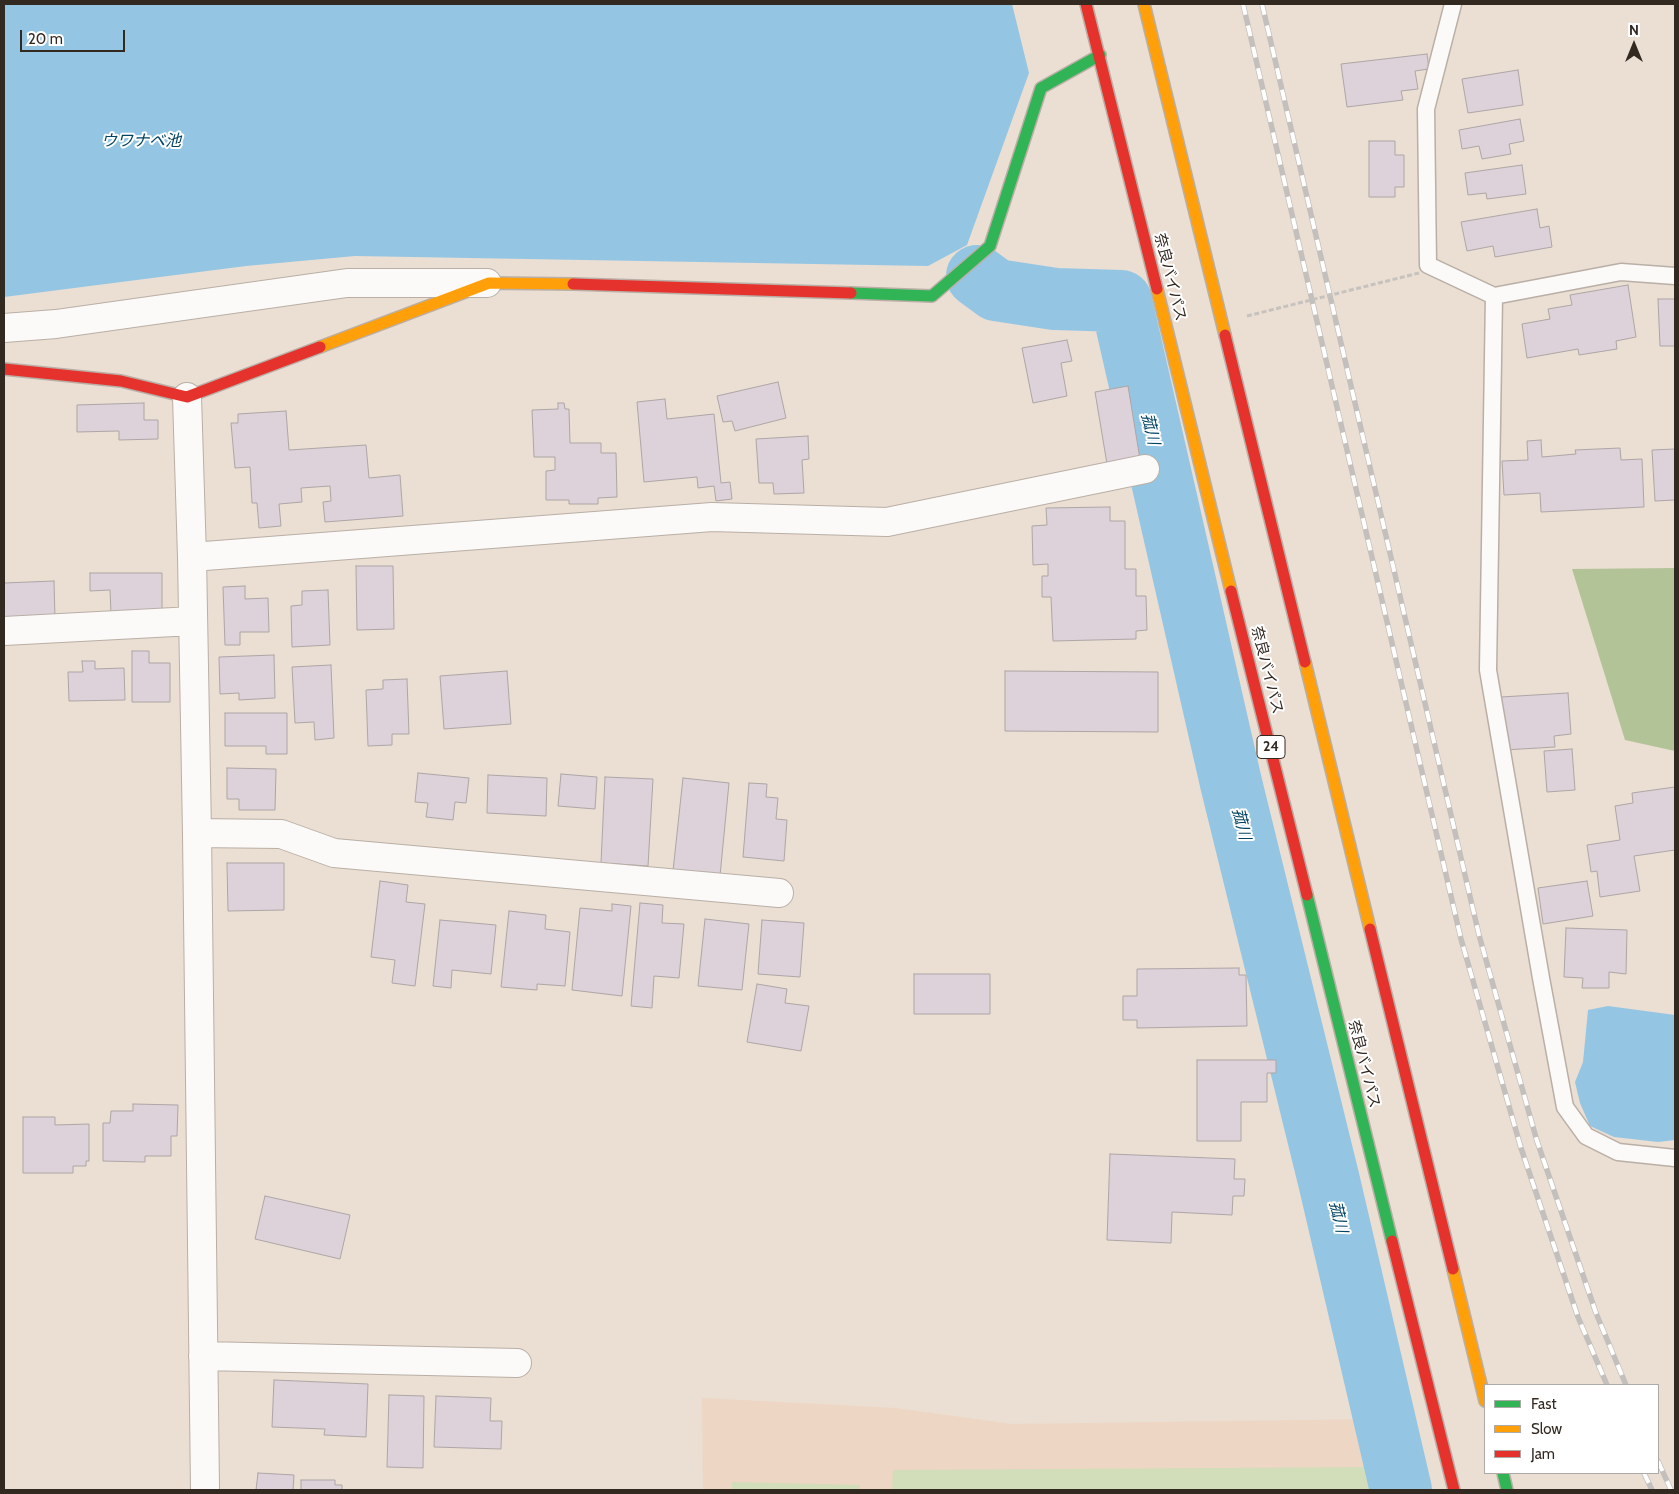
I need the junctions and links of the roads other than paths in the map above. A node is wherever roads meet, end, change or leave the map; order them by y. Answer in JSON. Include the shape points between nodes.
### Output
{"nodes":[{"id":1,"x":1086,"y":4,"type":"edge"},
{"id":2,"x":1144,"y":4,"type":"edge"},
{"id":3,"x":1453,"y":4,"type":"edge"},
{"id":4,"x":1100,"y":55,"type":"junction"},
{"id":5,"x":1675,"y":276,"type":"edge"},
{"id":6,"x":489,"y":283,"type":"junction"},
{"id":7,"x":1494,"y":296,"type":"junction"},
{"id":8,"x":4,"y":328,"type":"edge"},
{"id":9,"x":4,"y":369,"type":"edge"},
{"id":10,"x":187,"y":397,"type":"junction"},
{"id":11,"x":1145,"y":469,"type":"dead end"},
{"id":12,"x":192,"y":557,"type":"junction"},
{"id":13,"x":193,"y":620,"type":"junction"},
{"id":14,"x":4,"y":631,"type":"edge"},
{"id":15,"x":197,"y":833,"type":"junction"},
{"id":16,"x":779,"y":894,"type":"dead end"},
{"id":17,"x":1675,"y":1158,"type":"edge"},
{"id":18,"x":203,"y":1356,"type":"junction"},
{"id":19,"x":517,"y":1363,"type":"dead end"},
{"id":20,"x":1484,"y":1397,"type":"edge"},
{"id":21,"x":1503,"y":1474,"type":"edge"},
{"id":22,"x":204,"y":1490,"type":"edge"},
{"id":23,"x":1454,"y":1490,"type":"edge"},
{"id":24,"x":1507,"y":1490,"type":"edge"}],
"edges":[{"from":1,"to":4,"type":"main road","name":"奈良バイパス","number":"24"},
{"from":2,"to":20,"type":"main road"},
{"from":3,"to":7,"type":"lane","via":[[1426,109],[1428,265]]},
{"from":4,"to":6,"type":"main road","via":[[1041,88],[990,246],[932,296]]},
{"from":4,"to":23,"type":"main road","name":"奈良バイパス","number":"24"},
{"from":5,"to":7,"type":"lane","via":[[1621,272]]},
{"from":6,"to":8,"type":"street","via":[[347,283],[56,324]]},
{"from":6,"to":10,"type":"main road"},
{"from":7,"to":17,"type":"lane","via":[[1488,670],[1565,1107],[1586,1136],[1618,1152]]},
{"from":9,"to":10,"type":"main road","via":[[122,381]]},
{"from":10,"to":12,"type":"street"},
{"from":11,"to":12,"type":"street","via":[[887,522],[712,516]]},
{"from":12,"to":13,"type":"street"},
{"from":13,"to":14,"type":"street"},
{"from":13,"to":15,"type":"street"},
{"from":15,"to":16,"type":"street","via":[[281,834],[334,853]]},
{"from":15,"to":18,"type":"street"},
{"from":18,"to":19,"type":"street"},
{"from":18,"to":22,"type":"street"},
{"from":21,"to":24,"type":"main road"}]}
